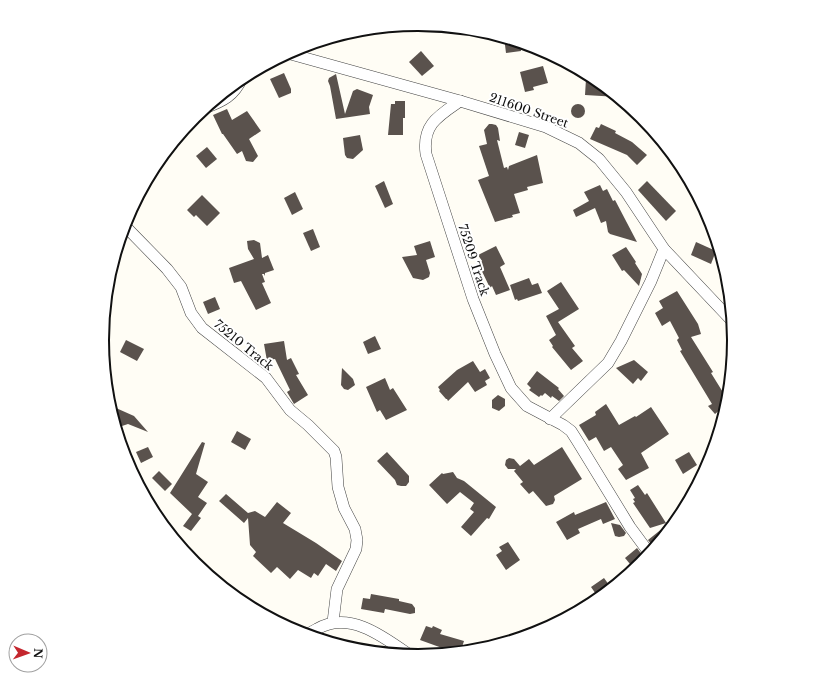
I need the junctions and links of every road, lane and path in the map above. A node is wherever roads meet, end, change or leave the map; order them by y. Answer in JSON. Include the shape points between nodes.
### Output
{"nodes":[{"id":1,"x":296,"y":57,"type":"edge"},
{"id":2,"x":460,"y":101,"type":"junction"},
{"id":3,"x":129,"y":231,"type":"edge"},
{"id":4,"x":664,"y":249,"type":"junction"},
{"id":5,"x":727,"y":315,"type":"edge"},
{"id":6,"x":550,"y":419,"type":"junction"},
{"id":7,"x":647,"y":549,"type":"edge"},
{"id":8,"x":333,"y":622,"type":"junction"},
{"id":9,"x":313,"y":632,"type":"edge"},
{"id":10,"x":401,"y":649,"type":"edge"}],
"edges":[{"from":1,"to":2,"type":"street","name":"211600 Street"},
{"from":2,"to":4,"type":"street","name":"211600 Street","via":[[546,127],[579,143],[599,159],[626,192]]},
{"from":2,"to":6,"type":"street","name":"75209 Track","via":[[432,123],[425,145],[426,154],[473,299],[495,354],[518,397],[527,406]]},
{"from":3,"to":8,"type":"street","name":"75210 Track","via":[[181,287],[191,313],[202,328],[266,378],[290,410],[334,451],[338,487],[357,540],[356,549],[338,589]]},
{"from":4,"to":5,"type":"street","name":"211600 Street"},
{"from":4,"to":6,"type":"street","via":[[652,281],[608,363]]},
{"from":6,"to":7,"type":"street","name":"75209 Track","via":[[571,432]]},
{"from":8,"to":9,"type":"street"},
{"from":8,"to":10,"type":"street","via":[[353,623],[367,628]]}]}
